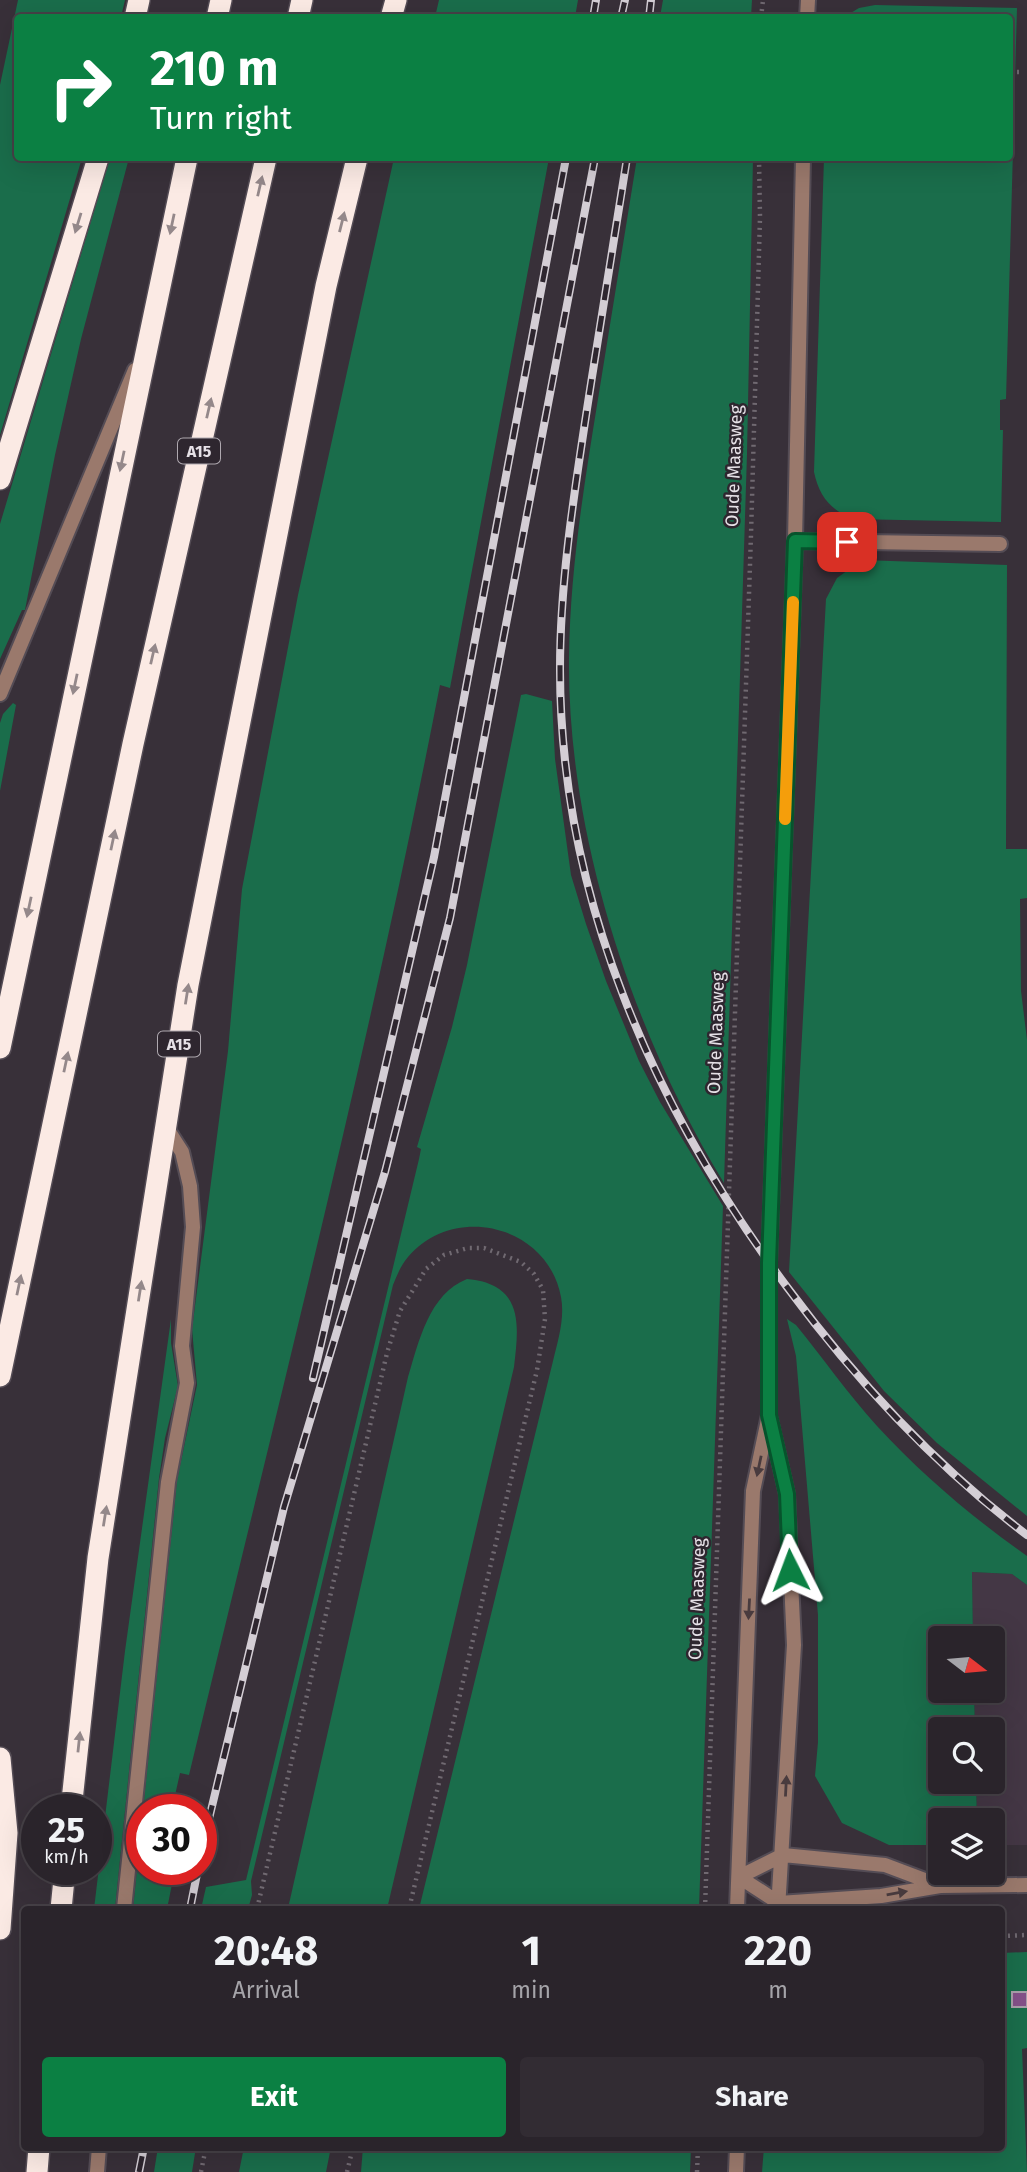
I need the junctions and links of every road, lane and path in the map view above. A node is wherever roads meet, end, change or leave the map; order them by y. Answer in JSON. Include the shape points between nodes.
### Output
{"nodes":[{"id":1,"x":1013,"y":72,"type":"edge"},
{"id":2,"x":1022,"y":72,"type":"dead end"},
{"id":3,"x":97,"y":161,"type":"edge"},
{"id":4,"x":186,"y":161,"type":"edge"},
{"id":5,"x":265,"y":161,"type":"edge"},
{"id":6,"x":356,"y":161,"type":"edge"},
{"id":7,"x":759,"y":161,"type":"edge"},
{"id":8,"x":803,"y":161,"type":"edge"},
{"id":9,"x":145,"y":346,"type":"junction"},
{"id":10,"x":0,"y":479,"type":"edge"},
{"id":11,"x":795,"y":541,"type":"junction"},
{"id":12,"x":1000,"y":544,"type":"dead end"},
{"id":13,"x":0,"y":694,"type":"edge"},
{"id":14,"x":0,"y":1048,"type":"edge"},
{"id":15,"x":166,"y":1127,"type":"junction"},
{"id":16,"x":0,"y":1376,"type":"edge"},
{"id":17,"x":769,"y":1415,"type":"junction"},
{"id":18,"x":0,"y":1758,"type":"edge"},
{"id":19,"x":73,"y":1794,"type":"edge"},
{"id":20,"x":783,"y":1855,"type":"junction"},
{"id":21,"x":739,"y":1877,"type":"junction"},
{"id":22,"x":63,"y":1885,"type":"edge"},
{"id":23,"x":1027,"y":1885,"type":"edge"},
{"id":24,"x":940,"y":1886,"type":"junction"},
{"id":25,"x":61,"y":1906,"type":"edge"},
{"id":26,"x":124,"y":1906,"type":"edge"},
{"id":27,"x":258,"y":1906,"type":"edge"},
{"id":28,"x":410,"y":1906,"type":"edge"},
{"id":29,"x":705,"y":1906,"type":"edge"},
{"id":30,"x":737,"y":1906,"type":"edge"},
{"id":31,"x":778,"y":1906,"type":"edge"},
{"id":32,"x":0,"y":1929,"type":"edge"},
{"id":33,"x":1027,"y":1935,"type":"edge"},
{"id":34,"x":1005,"y":1936,"type":"edge"},
{"id":35,"x":39,"y":2151,"type":"edge"},
{"id":36,"x":99,"y":2151,"type":"edge"},
{"id":37,"x":205,"y":2151,"type":"edge"},
{"id":38,"x":352,"y":2151,"type":"edge"},
{"id":39,"x":698,"y":2151,"type":"edge"},
{"id":40,"x":737,"y":2151,"type":"edge"},
{"id":41,"x":37,"y":2172,"type":"edge"},
{"id":42,"x":97,"y":2172,"type":"edge"},
{"id":43,"x":201,"y":2172,"type":"edge"},
{"id":44,"x":347,"y":2172,"type":"edge"},
{"id":45,"x":697,"y":2172,"type":"edge"},
{"id":46,"x":736,"y":2172,"type":"edge"}],
"edges":[{"from":1,"to":2,"type":"path"},
{"from":3,"to":10,"type":"highway","one_way":true},
{"from":4,"to":9,"type":"highway","one_way":true},
{"from":16,"to":5,"type":"highway","number":"A15","one_way":true,"via":[[133,744]]},
{"from":15,"to":6,"type":"highway","number":"A15","one_way":true,"via":[[188,985],[256,634],[326,286]]},
{"from":7,"to":29,"type":"path","name":"Oude Maasweg","via":[[752,522]]},
{"from":8,"to":11,"type":"street"},
{"from":9,"to":13,"type":"street"},
{"from":9,"to":14,"type":"highway","one_way":true},
{"from":11,"to":12,"type":"street"},
{"from":11,"to":17,"type":"street","via":[[769,1263]]},
{"from":19,"to":15,"type":"highway","number":"A15","one_way":true,"via":[[99,1558]]},
{"from":15,"to":26,"type":"street","via":[[182,1152],[190,1186],[193,1227],[182,1346],[187,1383],[168,1482]]},
{"from":20,"to":17,"type":"street","one_way":true,"via":[[794,1645],[787,1494]]},
{"from":17,"to":21,"type":"street","one_way":true,"via":[[753,1491]]},
{"from":18,"to":32,"type":"highway","via":[[7,1833]]},
{"from":20,"to":21,"type":"street"},
{"from":20,"to":24,"type":"street","via":[[885,1865]]},
{"from":20,"to":31,"type":"street"},
{"from":21,"to":30,"type":"street"},
{"from":21,"to":31,"type":"street"},
{"from":22,"to":25,"type":"highway"},
{"from":23,"to":24,"type":"street"},
{"from":31,"to":24,"type":"street","one_way":true},
{"from":27,"to":28,"type":"path","via":[[400,1311],[426,1269],[443,1255],[484,1248],[521,1262],[534,1275],[543,1290],[545,1319],[537,1370]]},
{"from":33,"to":34,"type":"path"},
{"from":35,"to":41,"type":"highway"},
{"from":36,"to":42,"type":"street"},
{"from":37,"to":43,"type":"path"},
{"from":38,"to":44,"type":"path"},
{"from":39,"to":45,"type":"path"},
{"from":40,"to":46,"type":"street"}]}
